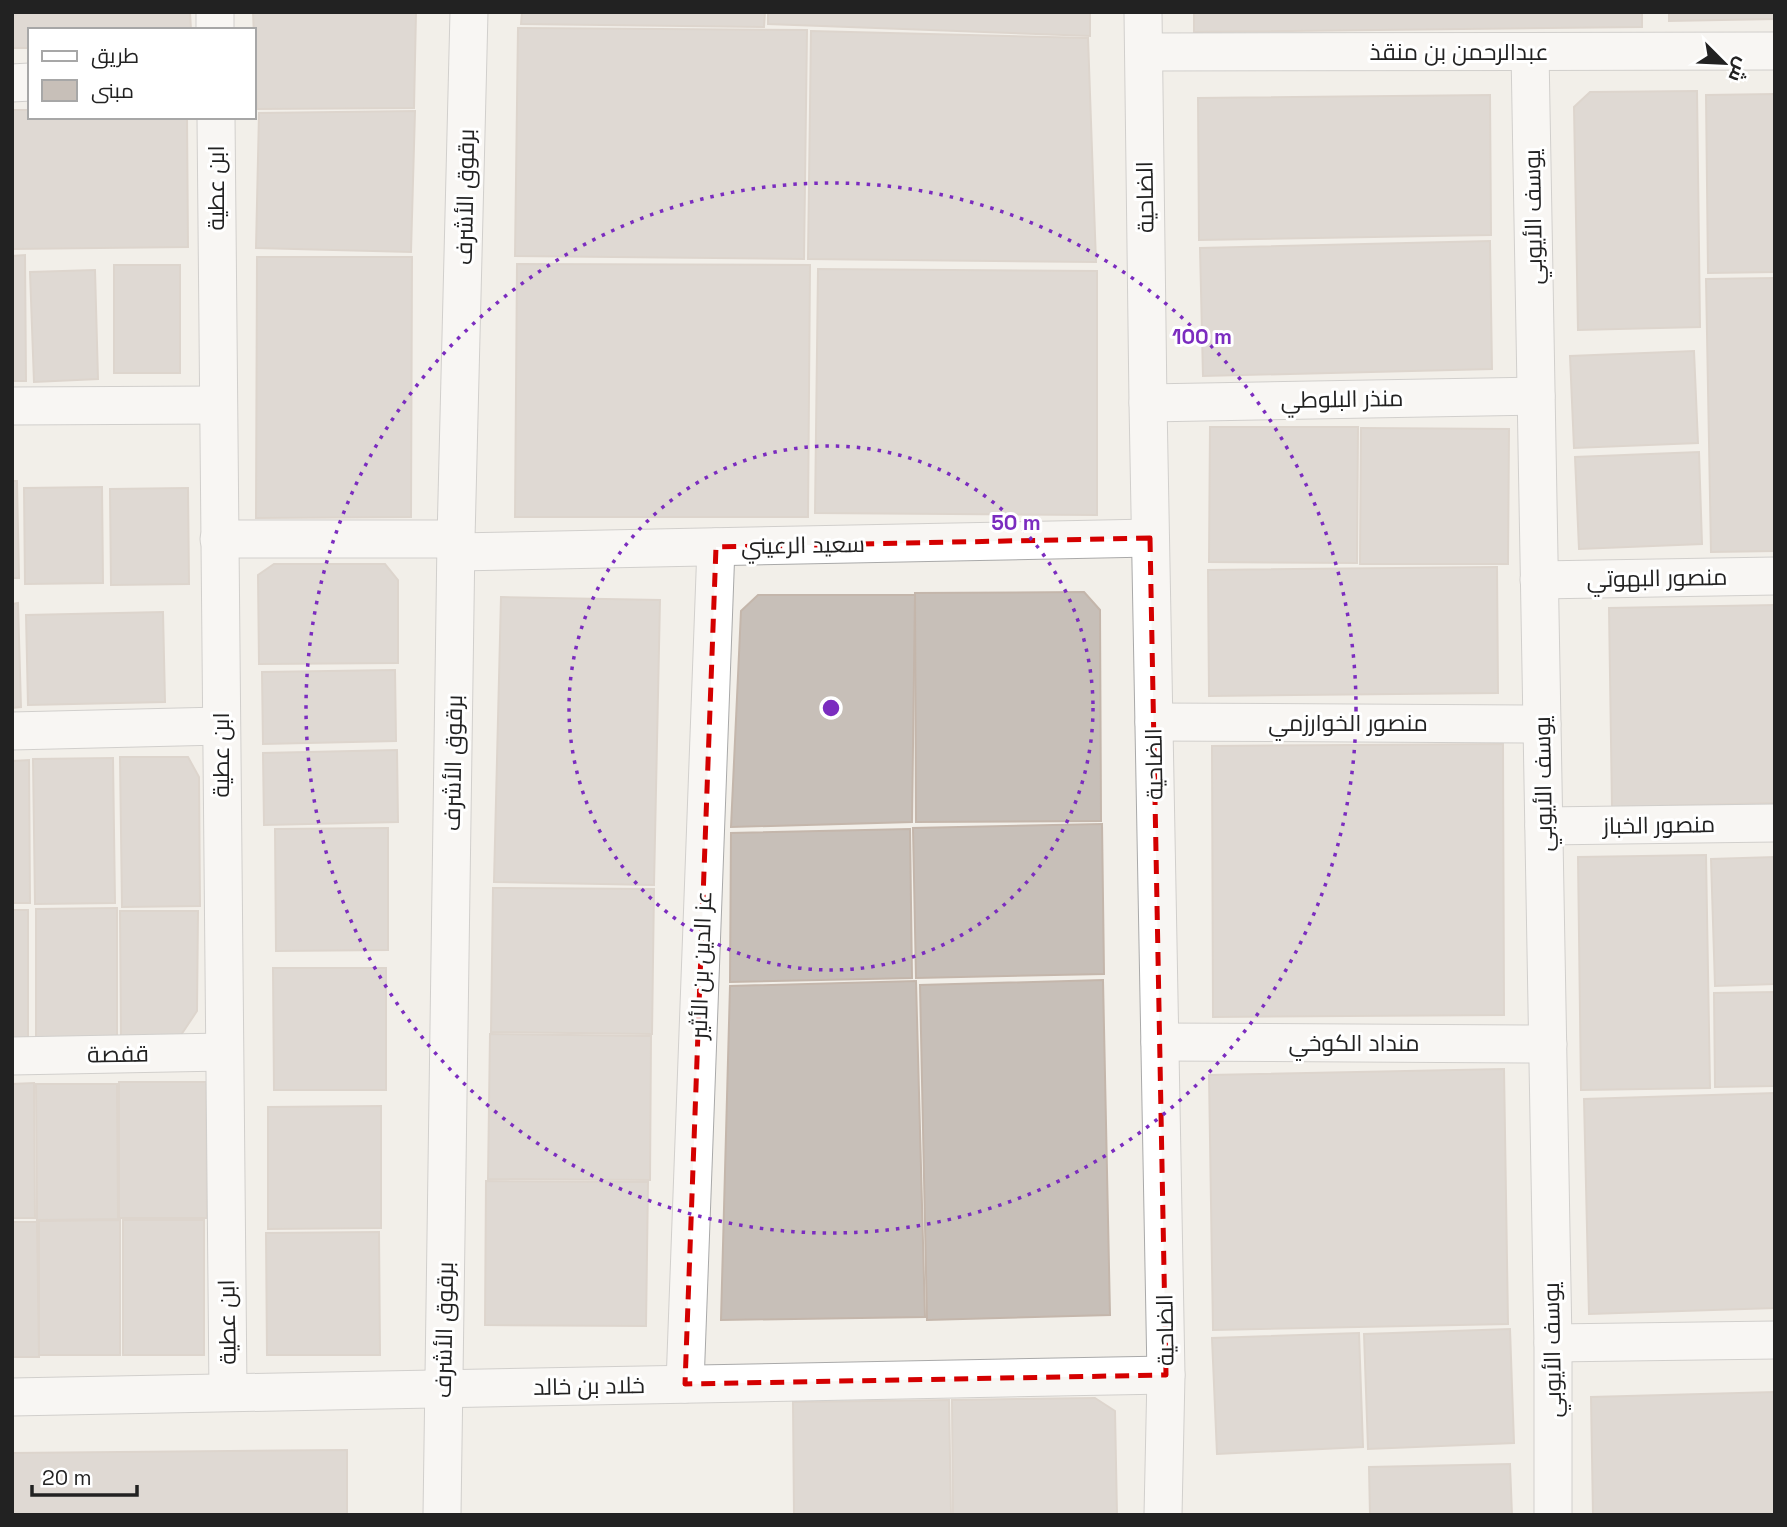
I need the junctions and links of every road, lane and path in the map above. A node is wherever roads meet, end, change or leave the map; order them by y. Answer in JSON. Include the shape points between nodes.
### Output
{"nodes":[{"id":1,"x":469,"y":12,"type":"edge"},
{"id":2,"x":1143,"y":12,"type":"edge"},
{"id":3,"x":1775,"y":51,"type":"edge"},
{"id":4,"x":1144,"y":52,"type":"junction"},
{"id":5,"x":1530,"y":52,"type":"junction"},
{"id":6,"x":216,"y":119,"type":"edge"},
{"id":7,"x":1536,"y":396,"type":"junction"},
{"id":8,"x":1148,"y":403,"type":"junction"},
{"id":9,"x":218,"y":405,"type":"junction"},
{"id":10,"x":12,"y":406,"type":"edge"},
{"id":11,"x":1150,"y":538,"type":"junction"},
{"id":12,"x":219,"y":539,"type":"junction"},
{"id":13,"x":456,"y":546,"type":"junction"},
{"id":14,"x":716,"y":547,"type":"junction"},
{"id":15,"x":1775,"y":576,"type":"edge"},
{"id":16,"x":1539,"y":580,"type":"junction"},
{"id":17,"x":1154,"y":722,"type":"junction"},
{"id":18,"x":1542,"y":724,"type":"junction"},
{"id":19,"x":221,"y":726,"type":"junction"},
{"id":20,"x":12,"y":731,"type":"edge"},
{"id":21,"x":1775,"y":823,"type":"edge"},
{"id":22,"x":1544,"y":826,"type":"junction"},
{"id":23,"x":1160,"y":1042,"type":"junction"},
{"id":24,"x":1548,"y":1044,"type":"junction"},
{"id":25,"x":223,"y":1052,"type":"junction"},
{"id":26,"x":12,"y":1056,"type":"edge"},
{"id":27,"x":1775,"y":1340,"type":"edge"},
{"id":28,"x":1553,"y":1343,"type":"junction"},
{"id":29,"x":1166,"y":1375,"type":"junction"},
{"id":30,"x":685,"y":1384,"type":"junction"},
{"id":31,"x":444,"y":1388,"type":"junction"},
{"id":32,"x":228,"y":1392,"type":"junction"},
{"id":33,"x":12,"y":1397,"type":"edge"},
{"id":34,"x":442,"y":1515,"type":"edge"},
{"id":35,"x":1163,"y":1515,"type":"edge"},
{"id":36,"x":1553,"y":1515,"type":"edge"}],
"edges":[{"from":1,"to":13,"type":"street","name":"برقوق الأشرف"},
{"from":2,"to":4,"type":"street","name":"الضاحية"},
{"from":3,"to":5,"type":"street","name":"عبدالرحمن بن منقذ"},
{"from":4,"to":5,"type":"street","name":"عبدالرحمن بن منقذ"},
{"from":4,"to":8,"type":"street","name":"الضاحية"},
{"from":5,"to":7,"type":"street","name":"يوسف الأيوبي"},
{"from":6,"to":9,"type":"street","name":"ابن عطية"},
{"from":7,"to":8,"type":"street","name":"منذر البلوطي"},
{"from":7,"to":16,"type":"street","name":"يوسف الأيوبي"},
{"from":8,"to":11,"type":"street","name":"الضاحية"},
{"from":9,"to":10,"type":"street"},
{"from":9,"to":12,"type":"street","name":"ابن عطية"},
{"from":11,"to":14,"type":"street","name":"سعيد الرعيني"},
{"from":11,"to":17,"type":"street","name":"الضاحية"},
{"from":12,"to":13,"type":"street","name":"سعيد الرعيني"},
{"from":12,"to":19,"type":"street","name":"ابن عطية"},
{"from":13,"to":14,"type":"street","name":"سعيد الرعيني"},
{"from":13,"to":31,"type":"street","name":"برقوق الأشرف"},
{"from":14,"to":30,"type":"street","name":"عز الدين بن الأثير"},
{"from":15,"to":16,"type":"street","name":"منصور البهوتي"},
{"from":16,"to":18,"type":"street","name":"يوسف الأيوبي"},
{"from":17,"to":18,"type":"street","name":"منصور الخوارزمي"},
{"from":17,"to":23,"type":"street","name":"الضاحية"},
{"from":18,"to":22,"type":"street","name":"يوسف الأيوبي"},
{"from":19,"to":20,"type":"street"},
{"from":19,"to":25,"type":"street","name":"ابن عطية"},
{"from":21,"to":22,"type":"street","name":"منصور الخباز"},
{"from":22,"to":24,"type":"street","name":"يوسف الأيوبي"},
{"from":23,"to":24,"type":"street","name":"منداد الكوخي"},
{"from":23,"to":29,"type":"street","name":"الضاحية"},
{"from":24,"to":28,"type":"street","name":"يوسف الأيوبي"},
{"from":25,"to":26,"type":"street","name":"قفصة"},
{"from":25,"to":32,"type":"street","name":"ابن عطية"},
{"from":27,"to":28,"type":"street"},
{"from":28,"to":36,"type":"street","name":"يوسف الأيوبي"},
{"from":29,"to":30,"type":"street","name":"خلاد بن خالد"},
{"from":29,"to":35,"type":"street","name":"الضاحية"},
{"from":30,"to":31,"type":"street","name":"خلاد بن خالد"},
{"from":31,"to":32,"type":"street","name":"خلاد بن خالد"},
{"from":31,"to":34,"type":"street","name":"برقوق الأشرف"},
{"from":32,"to":33,"type":"street","name":"خلاد بن خالد"}]}
